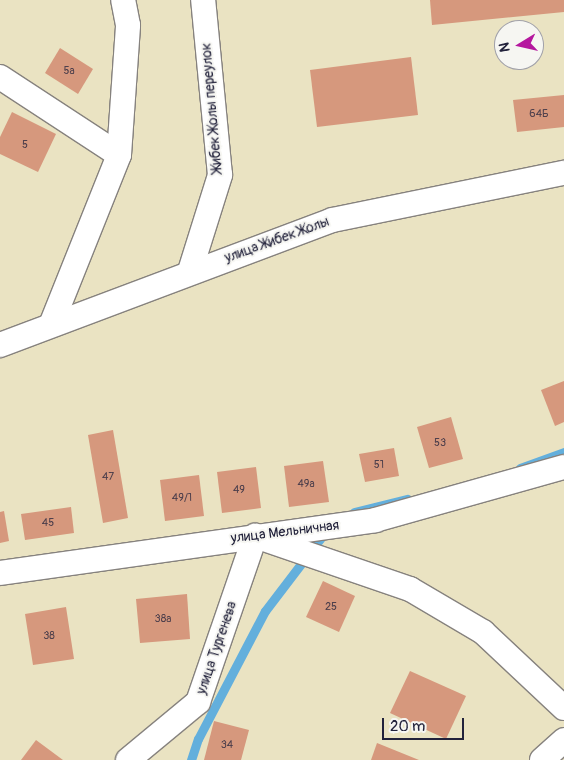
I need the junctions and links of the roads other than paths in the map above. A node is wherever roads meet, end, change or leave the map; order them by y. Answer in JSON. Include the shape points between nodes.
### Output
{"nodes":[{"id":1,"x":122,"y":0,"type":"edge"},
{"id":2,"x":203,"y":0,"type":"edge"},
{"id":3,"x":0,"y":77,"type":"edge"},
{"id":4,"x":119,"y":155,"type":"junction"},
{"id":5,"x":564,"y":173,"type":"edge"},
{"id":6,"x":190,"y":271,"type":"junction"},
{"id":7,"x":52,"y":325,"type":"junction"},
{"id":8,"x":0,"y":345,"type":"edge"},
{"id":9,"x":564,"y":467,"type":"edge"},
{"id":10,"x":255,"y":536,"type":"junction"},
{"id":11,"x":0,"y":573,"type":"edge"},
{"id":12,"x":564,"y":708,"type":"edge"},
{"id":13,"x":564,"y":740,"type":"edge"},
{"id":14,"x":128,"y":760,"type":"edge"},
{"id":15,"x":542,"y":760,"type":"edge"}],
"edges":[{"from":1,"to":4,"type":"street","via":[[128,25]]},
{"from":2,"to":6,"type":"street","name":"Жибек Жолы переулок","via":[[220,175]]},
{"from":3,"to":4,"type":"street"},
{"from":4,"to":7,"type":"street"},
{"from":5,"to":6,"type":"street","name":"улица Жибек Жолы","via":[[332,220]]},
{"from":6,"to":7,"type":"street","name":"улица Жибек Жолы"},
{"from":7,"to":8,"type":"street","name":"улица Жибек Жолы"},
{"from":9,"to":10,"type":"street","name":"улица Мельничная","via":[[375,520]]},
{"from":10,"to":11,"type":"street","name":"улица Мельничная"},
{"from":10,"to":12,"type":"street","via":[[410,589],[483,632]]},
{"from":10,"to":14,"type":"street","name":"улица Тургенева","via":[[198,702]]},
{"from":13,"to":15,"type":"street"}]}
